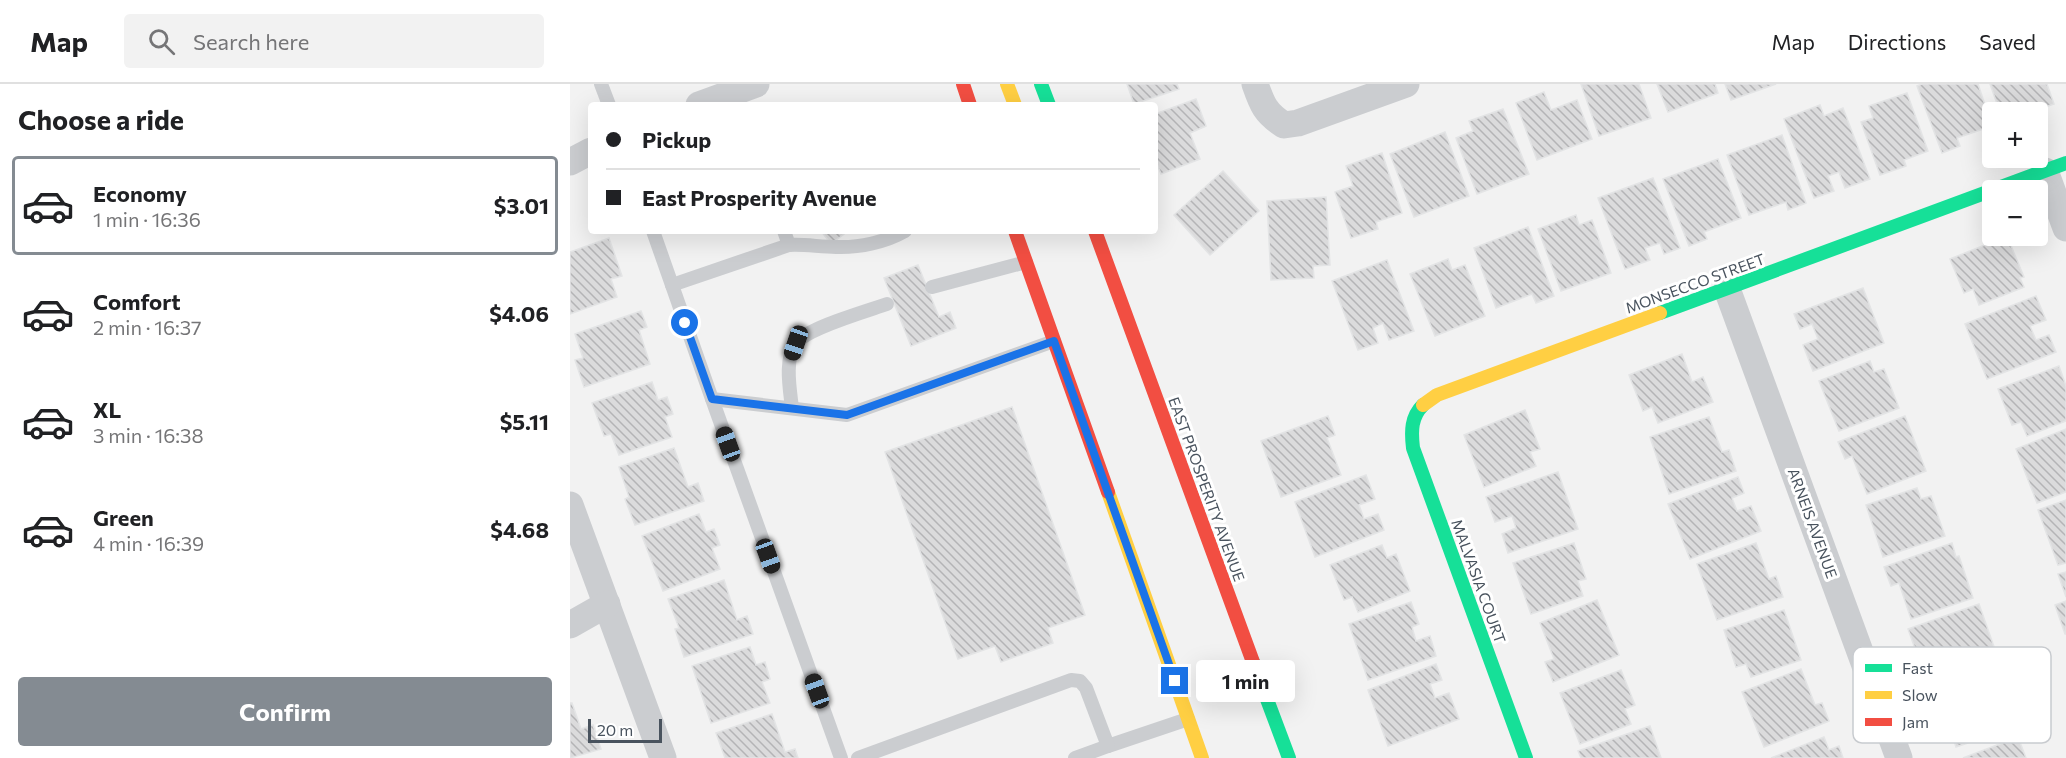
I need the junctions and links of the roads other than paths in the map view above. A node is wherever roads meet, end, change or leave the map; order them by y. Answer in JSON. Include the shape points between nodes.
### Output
{"nodes":[{"id":1,"x":601,"y":84,"type":"edge"},
{"id":2,"x":756,"y":84,"type":"edge"},
{"id":3,"x":963,"y":84,"type":"edge"},
{"id":4,"x":1007,"y":84,"type":"edge"},
{"id":5,"x":1041,"y":84,"type":"edge"},
{"id":6,"x":1255,"y":84,"type":"edge"},
{"id":7,"x":1406,"y":84,"type":"edge"},
{"id":8,"x":608,"y":102,"type":"edge"},
{"id":9,"x":707,"y":102,"type":"edge"},
{"id":10,"x":969,"y":102,"type":"edge"},
{"id":11,"x":1014,"y":102,"type":"edge"},
{"id":12,"x":1048,"y":102,"type":"edge"},
{"id":13,"x":588,"y":153,"type":"edge"},
{"id":14,"x":570,"y":162,"type":"edge"},
{"id":15,"x":2056,"y":167,"type":"edge"},
{"id":16,"x":2066,"y":228,"type":"edge"},
{"id":17,"x":654,"y":234,"type":"edge"},
{"id":18,"x":785,"y":234,"type":"edge"},
{"id":19,"x":900,"y":234,"type":"edge"},
{"id":20,"x":1016,"y":234,"type":"edge"},
{"id":21,"x":1081,"y":234,"type":"edge"},
{"id":22,"x":1096,"y":234,"type":"edge"},
{"id":23,"x":789,"y":245,"type":"junction"},
{"id":24,"x":1026,"y":262,"type":"junction"},
{"id":25,"x":1107,"y":265,"type":"junction"},
{"id":26,"x":672,"y":285,"type":"junction"},
{"id":27,"x":932,"y":287,"type":"dead end"},
{"id":28,"x":1727,"y":289,"type":"junction"},
{"id":29,"x":887,"y":304,"type":"dead end"},
{"id":30,"x":1054,"y":341,"type":"junction"},
{"id":31,"x":712,"y":399,"type":"junction"},
{"id":32,"x":792,"y":408,"type":"junction"},
{"id":33,"x":1415,"y":414,"type":"joint"},
{"id":34,"x":570,"y":505,"type":"edge"},
{"id":35,"x":607,"y":604,"type":"junction"},
{"id":36,"x":570,"y":625,"type":"edge"},
{"id":37,"x":1858,"y":647,"type":"edge"},
{"id":38,"x":1188,"y":719,"type":"junction"},
{"id":39,"x":1893,"y":743,"type":"edge"},
{"id":40,"x":1108,"y":746,"type":"junction"},
{"id":41,"x":663,"y":758,"type":"edge"},
{"id":42,"x":842,"y":758,"type":"edge"},
{"id":43,"x":858,"y":758,"type":"edge"},
{"id":44,"x":1075,"y":758,"type":"edge"},
{"id":45,"x":1202,"y":758,"type":"edge"},
{"id":46,"x":1289,"y":758,"type":"edge"},
{"id":47,"x":1526,"y":758,"type":"edge"},
{"id":48,"x":1899,"y":758,"type":"edge"}],
"edges":[{"from":1,"to":8,"type":"lane"},
{"from":2,"to":9,"type":"street"},
{"from":3,"to":10,"type":"main road"},
{"from":4,"to":11,"type":"main road"},
{"from":5,"to":12,"type":"main road"},
{"from":6,"to":7,"type":"street","via":[[1262,105],[1284,125]]},
{"from":13,"to":14,"type":"street"},
{"from":15,"to":16,"type":"street"},
{"from":15,"to":28,"type":"main road","name":"MONSECCO STREET"},
{"from":17,"to":26,"type":"lane"},
{"from":18,"to":23,"type":"lane"},
{"from":19,"to":23,"type":"lane","via":[[838,248]]},
{"from":20,"to":24,"type":"main road"},
{"from":21,"to":25,"type":"main road"},
{"from":22,"to":25,"type":"main road","name":"EAST PROSPERITY AVENUE"},
{"from":23,"to":26,"type":"lane"},
{"from":24,"to":27,"type":"lane"},
{"from":24,"to":30,"type":"main road"},
{"from":25,"to":46,"type":"main road","name":"EAST PROSPERITY AVENUE"},
{"from":26,"to":31,"type":"lane"},
{"from":28,"to":33,"type":"main road","name":"MONSECCO STREET","via":[[1437,395]]},
{"from":28,"to":37,"type":"street","name":"ARNEIS AVENUE"},
{"from":29,"to":32,"type":"lane","via":[[814,330],[796,343],[789,364]]},
{"from":30,"to":32,"type":"lane","via":[[847,415]]},
{"from":30,"to":38,"type":"main road"},
{"from":31,"to":32,"type":"lane"},
{"from":31,"to":42,"type":"lane"},
{"from":33,"to":47,"type":"main road","name":"MALVASIA COURT","via":[[1411,429],[1413,448]]},
{"from":34,"to":35,"type":"street"},
{"from":35,"to":36,"type":"street"},
{"from":35,"to":41,"type":"street"},
{"from":38,"to":40,"type":"lane"},
{"from":38,"to":45,"type":"main road"},
{"from":39,"to":48,"type":"street","name":"ARNEIS AVENUE"},
{"from":40,"to":43,"type":"lane","via":[[1086,688],[1080,681],[1071,681]]},
{"from":40,"to":44,"type":"lane"}]}
